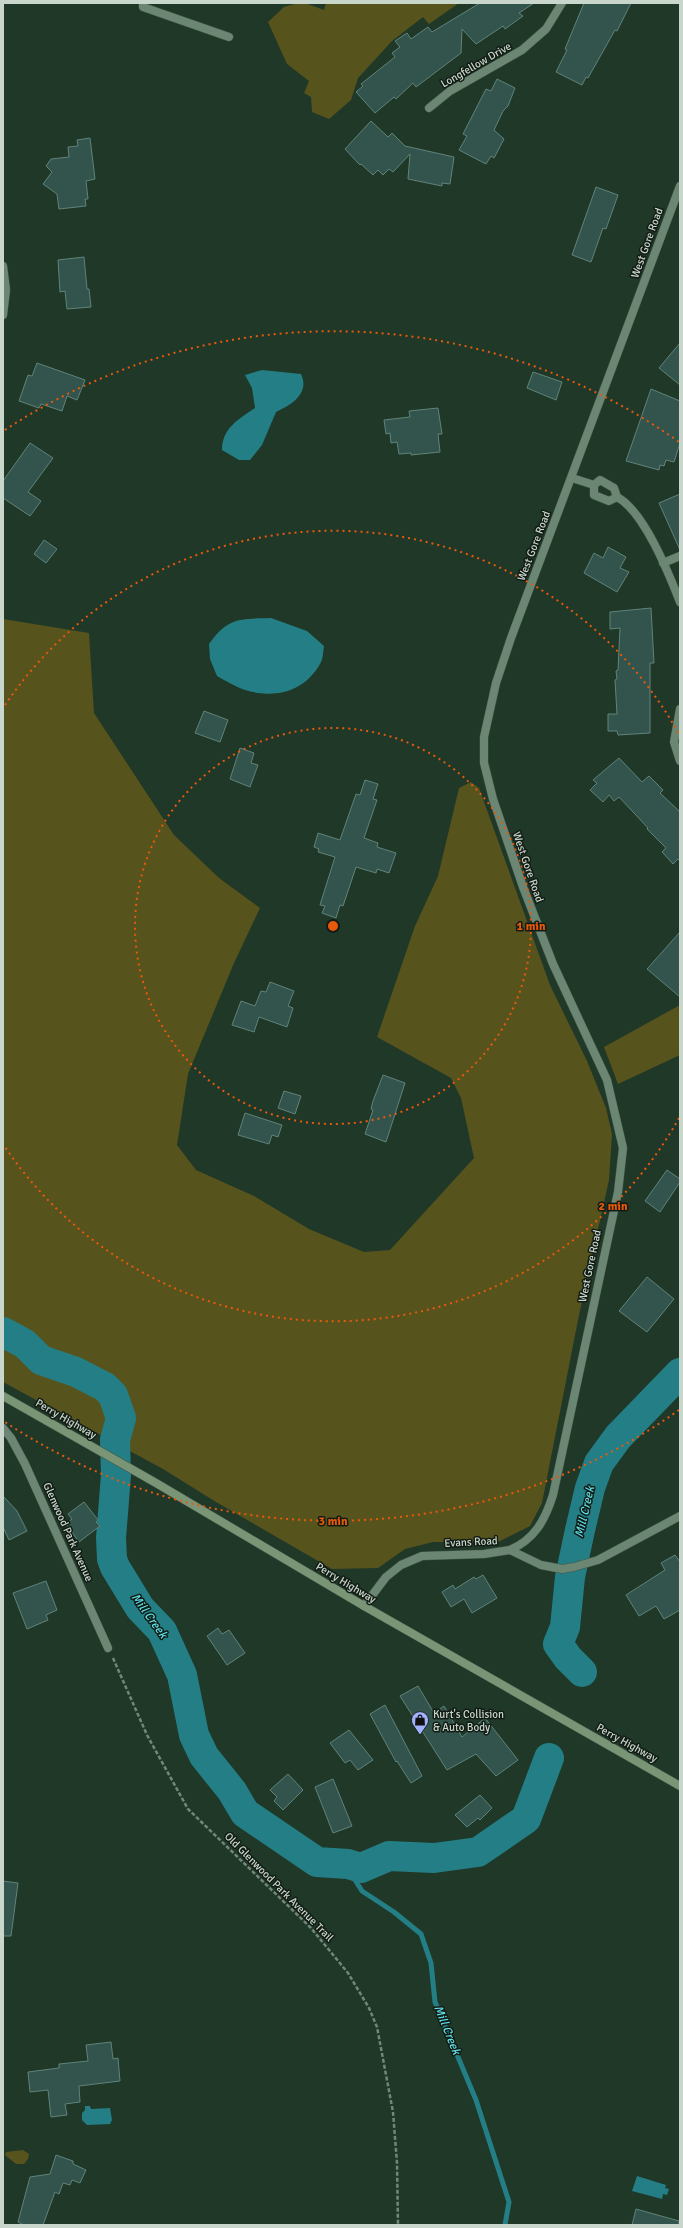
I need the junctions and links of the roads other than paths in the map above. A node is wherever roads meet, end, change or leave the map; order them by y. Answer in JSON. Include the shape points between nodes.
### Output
{"nodes":[{"id":1,"x":143,"y":3,"type":"edge"},
{"id":2,"x":562,"y":3,"type":"edge"},
{"id":3,"x":229,"y":37,"type":"dead end"},
{"id":4,"x":429,"y":108,"type":"dead end"},
{"id":5,"x":680,"y":186,"type":"edge"},
{"id":6,"x":3,"y":266,"type":"edge"},
{"id":7,"x":3,"y":315,"type":"edge"},
{"id":8,"x":572,"y":478,"type":"junction"},
{"id":9,"x":594,"y":485,"type":"junction"},
{"id":10,"x":617,"y":497,"type":"junction"},
{"id":11,"x":680,"y":556,"type":"edge"},
{"id":12,"x":663,"y":563,"type":"junction"},
{"id":13,"x":680,"y":602,"type":"edge"},
{"id":14,"x":680,"y":709,"type":"edge"},
{"id":15,"x":680,"y":760,"type":"edge"},
{"id":16,"x":3,"y":1396,"type":"edge"},
{"id":17,"x":3,"y":1428,"type":"edge"},
{"id":18,"x":680,"y":1516,"type":"edge"},
{"id":19,"x":510,"y":1550,"type":"junction"},
{"id":20,"x":364,"y":1606,"type":"junction"},
{"id":21,"x":108,"y":1648,"type":"road end"},
{"id":22,"x":680,"y":1786,"type":"edge"}],
"edges":[{"from":1,"to":3,"type":"street","via":[[142,7]]},
{"from":2,"to":4,"type":"street","name":"Longfellow Drive","via":[[546,28],[522,50],[450,91]]},
{"from":5,"to":8,"type":"street","name":"West Gore Road"},
{"from":6,"to":7,"type":"street","via":[[6,290]]},
{"from":8,"to":9,"type":"street"},
{"from":8,"to":19,"type":"street","name":"West Gore Road","via":[[496,684],[485,726],[484,763],[493,799],[535,919],[553,964],[608,1080],[623,1148],[618,1192],[553,1495],[542,1521],[530,1539]]},
{"from":9,"to":10,"type":"street","via":[[600,480],[614,488]]},
{"from":9,"to":10,"type":"street","via":[[594,495],[609,501]]},
{"from":10,"to":12,"type":"street","via":[[639,518]]},
{"from":11,"to":12,"type":"street"},
{"from":12,"to":13,"type":"street"},
{"from":14,"to":15,"type":"street","via":[[674,742]]},
{"from":16,"to":20,"type":"main road","name":"Perry Highway","via":[[156,1482]]},
{"from":17,"to":21,"type":"street","name":"Glenwood Park Avenue","via":[[25,1464]]},
{"from":18,"to":19,"type":"street","name":"Evans Road","via":[[598,1560],[562,1568],[535,1564]]},
{"from":19,"to":20,"type":"street","name":"Evans Road","via":[[484,1554],[435,1555],[410,1560],[386,1576]]},
{"from":20,"to":22,"type":"main road","name":"Perry Highway"}]}
